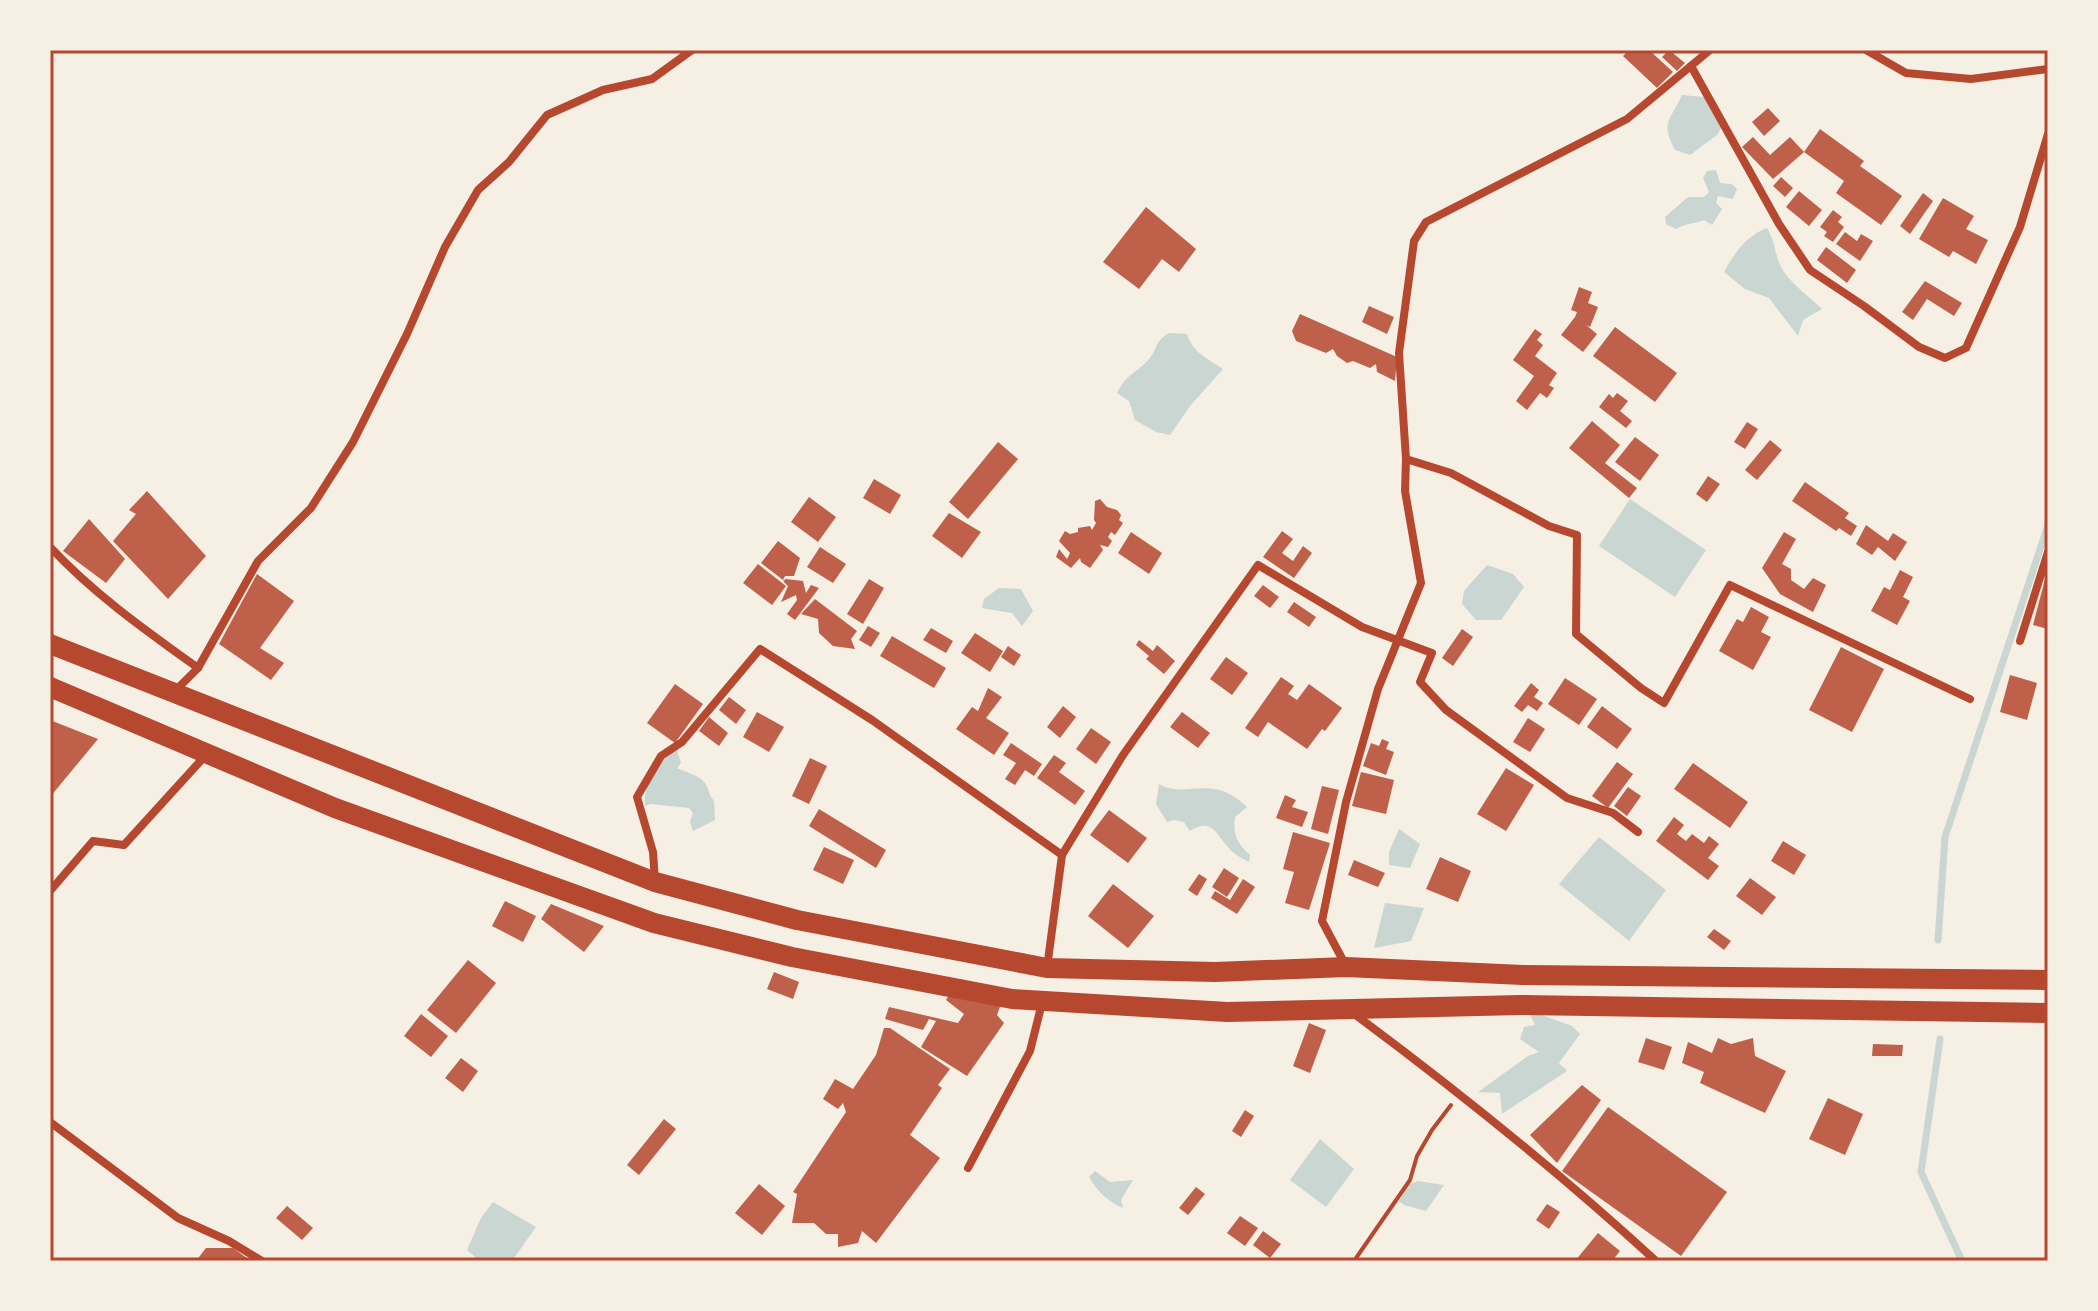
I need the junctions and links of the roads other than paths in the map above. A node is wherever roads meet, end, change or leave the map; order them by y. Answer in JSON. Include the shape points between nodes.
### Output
{"nodes":[{"id":1,"x":692,"y":50,"type":"edge"},
{"id":2,"x":1710,"y":50,"type":"edge"},
{"id":3,"x":1866,"y":50,"type":"edge"},
{"id":4,"x":1691,"y":66,"type":"junction"},
{"id":5,"x":2048,"y":69,"type":"edge"},
{"id":6,"x":2048,"y":134,"type":"edge"},
{"id":7,"x":1406,"y":459,"type":"junction"},
{"id":8,"x":50,"y":547,"type":"edge"},
{"id":9,"x":2048,"y":552,"type":"edge"},
{"id":10,"x":2020,"y":641,"type":"dead end"},
{"id":11,"x":1397,"y":642,"type":"junction"},
{"id":12,"x":50,"y":644,"type":"edge"},
{"id":13,"x":198,"y":668,"type":"junction"},
{"id":14,"x":50,"y":687,"type":"edge"},
{"id":15,"x":173,"y":694,"type":"junction"},
{"id":16,"x":1970,"y":699,"type":"dead end"},
{"id":17,"x":208,"y":753,"type":"junction"},
{"id":18,"x":1638,"y":832,"type":"dead end"},
{"id":19,"x":1062,"y":855,"type":"junction"},
{"id":20,"x":655,"y":882,"type":"junction"},
{"id":21,"x":50,"y":891,"type":"edge"},
{"id":22,"x":1346,"y":967,"type":"junction"},
{"id":23,"x":1047,"y":968,"type":"junction"},
{"id":24,"x":2048,"y":980,"type":"edge"},
{"id":25,"x":1042,"y":1003,"type":"junction"},
{"id":26,"x":1350,"y":1011,"type":"junction"},
{"id":27,"x":2048,"y":1013,"type":"edge"},
{"id":28,"x":50,"y":1122,"type":"edge"},
{"id":29,"x":968,"y":1168,"type":"dead end"},
{"id":30,"x":262,"y":1261,"type":"edge"},
{"id":31,"x":1656,"y":1261,"type":"edge"}],
"edges":[{"from":1,"to":13,"type":"street","via":[[652,79],[603,90],[547,115],[478,190],[445,247],[353,442],[311,508],[258,561]]},
{"from":2,"to":4,"type":"street"},
{"from":3,"to":5,"type":"street","via":[[1906,73],[1971,79]]},
{"from":4,"to":6,"type":"street","via":[[1810,270],[1919,347],[1945,358],[1966,348],[2020,227]]},
{"from":4,"to":7,"type":"street","via":[[1627,119],[1426,222],[1414,241],[1399,353]]},
{"from":7,"to":11,"type":"street","via":[[1405,491],[1421,583]]},
{"from":7,"to":16,"type":"street","via":[[1451,473],[1549,526],[1577,535],[1576,634],[1664,703],[1730,585]]},
{"from":8,"to":13,"type":"street","via":[[79,578]]},
{"from":9,"to":10,"type":"street"},
{"from":11,"to":18,"type":"street","via":[[1432,653],[1420,682],[1446,710],[1567,798],[1613,813]]},
{"from":11,"to":19,"type":"street","via":[[1258,565],[1123,755]]},
{"from":11,"to":22,"type":"street","via":[[1346,802],[1322,921]]},
{"from":12,"to":15,"type":"highway"},
{"from":13,"to":15,"type":"street"},
{"from":14,"to":17,"type":"highway"},
{"from":15,"to":20,"type":"highway"},
{"from":17,"to":21,"type":"street","via":[[124,845],[93,841]]},
{"from":17,"to":25,"type":"highway","via":[[335,808],[654,923],[792,957]]},
{"from":19,"to":20,"type":"street","via":[[872,720],[760,649],[682,742],[661,756],[637,797],[653,852]]},
{"from":19,"to":23,"type":"street"},
{"from":20,"to":23,"type":"highway","via":[[797,920]]},
{"from":22,"to":23,"type":"highway","via":[[1215,972]]},
{"from":22,"to":24,"type":"highway","via":[[1523,975]]},
{"from":25,"to":26,"type":"highway","via":[[1227,1012]]},
{"from":25,"to":29,"type":"street","via":[[1030,1051]]},
{"from":26,"to":27,"type":"highway","via":[[1520,1005]]},
{"from":26,"to":31,"type":"street","via":[[1532,1154]]},
{"from":28,"to":30,"type":"street","via":[[178,1218]]}]}
